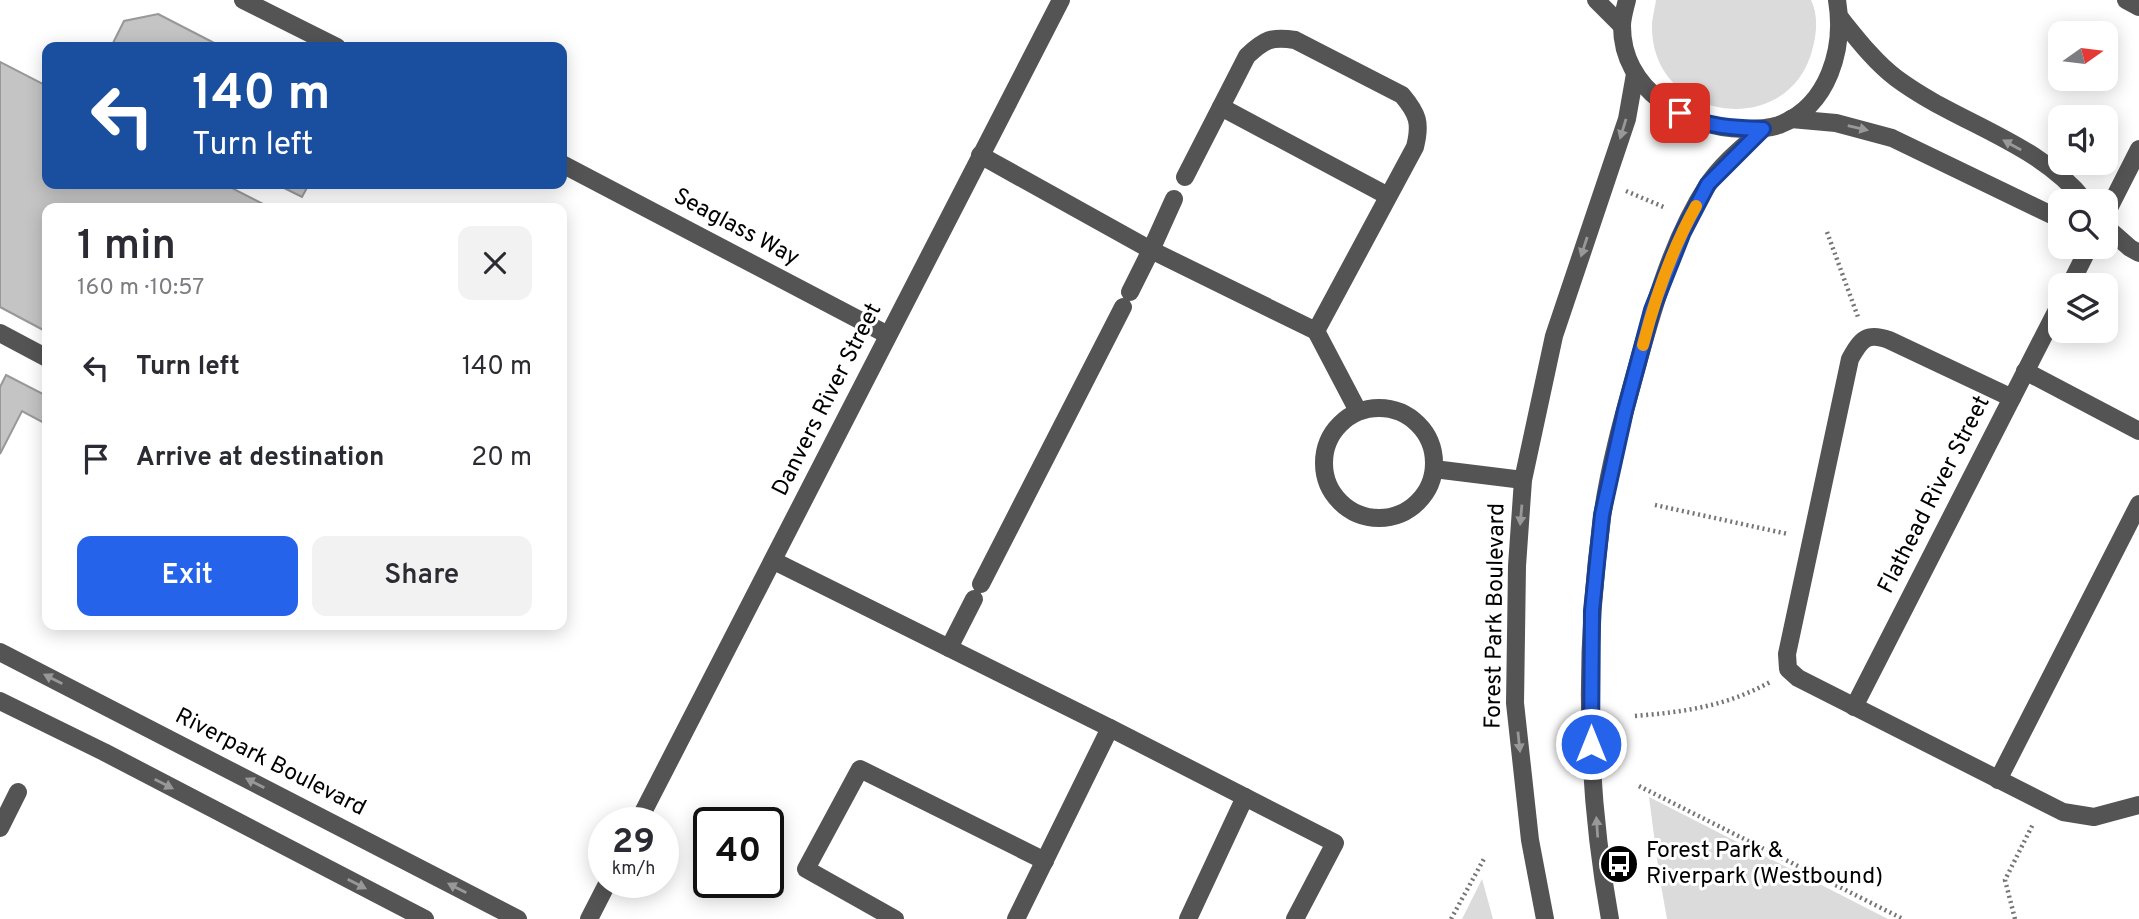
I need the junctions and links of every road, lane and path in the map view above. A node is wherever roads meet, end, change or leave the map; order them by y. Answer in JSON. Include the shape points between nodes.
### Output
{"nodes":[{"id":1,"x":243,"y":0,"type":"edge"},
{"id":2,"x":1061,"y":0,"type":"edge"},
{"id":3,"x":1596,"y":0,"type":"edge"},
{"id":4,"x":1627,"y":0,"type":"edge"},
{"id":5,"x":1837,"y":0,"type":"edge"},
{"id":6,"x":2126,"y":0,"type":"edge"},
{"id":7,"x":2139,"y":7,"type":"edge"},
{"id":8,"x":1840,"y":19,"type":"junction"},
{"id":9,"x":1622,"y":26,"type":"junction"},
{"id":10,"x":327,"y":42,"type":"edge"},
{"id":11,"x":1635,"y":74,"type":"junction"},
{"id":12,"x":1221,"y":107,"type":"junction"},
{"id":13,"x":1791,"y":119,"type":"junction"},
{"id":14,"x":1763,"y":129,"type":"junction"},
{"id":15,"x":2139,"y":149,"type":"edge"},
{"id":16,"x":980,"y":155,"type":"junction"},
{"id":17,"x":567,"y":167,"type":"edge"},
{"id":18,"x":1185,"y":177,"type":"dead end"},
{"id":19,"x":2075,"y":189,"type":"edge"},
{"id":20,"x":1625,"y":190,"type":"dead end"},
{"id":21,"x":2118,"y":190,"type":"edge"},
{"id":22,"x":1388,"y":196,"type":"junction"},
{"id":23,"x":1174,"y":199,"type":"dead end"},
{"id":24,"x":1671,"y":210,"type":"dead end"},
{"id":25,"x":2048,"y":213,"type":"edge"},
{"id":26,"x":1827,"y":232,"type":"dead end"},
{"id":27,"x":2118,"y":237,"type":"edge"},
{"id":28,"x":1152,"y":250,"type":"junction"},
{"id":29,"x":2139,"y":253,"type":"edge"},
{"id":30,"x":2048,"y":327,"type":"edge"},
{"id":31,"x":1316,"y":331,"type":"junction"},
{"id":32,"x":0,"y":333,"type":"edge"},
{"id":33,"x":888,"y":335,"type":"junction"},
{"id":34,"x":1866,"y":338,"type":"junction"},
{"id":35,"x":42,"y":355,"type":"edge"},
{"id":36,"x":2025,"y":371,"type":"junction"},
{"id":37,"x":2012,"y":398,"type":"junction"},
{"id":38,"x":1359,"y":411,"type":"junction"},
{"id":39,"x":2139,"y":430,"type":"edge"},
{"id":40,"x":1434,"y":469,"type":"junction"},
{"id":41,"x":1524,"y":480,"type":"junction"},
{"id":42,"x":2139,"y":504,"type":"edge"},
{"id":43,"x":1655,"y":505,"type":"dead end"},
{"id":44,"x":1811,"y":539,"type":"junction"},
{"id":45,"x":774,"y":561,"type":"junction"},
{"id":46,"x":949,"y":648,"type":"junction"},
{"id":47,"x":0,"y":652,"type":"edge"},
{"id":48,"x":1777,"y":678,"type":"dead end"},
{"id":49,"x":0,"y":701,"type":"edge"},
{"id":50,"x":1854,"y":706,"type":"junction"},
{"id":51,"x":1636,"y":716,"type":"dead end"},
{"id":52,"x":1110,"y":728,"type":"junction"},
{"id":53,"x":1998,"y":780,"type":"junction"},
{"id":54,"x":1639,"y":786,"type":"dead end"},
{"id":55,"x":18,"y":792,"type":"dead end"},
{"id":56,"x":1245,"y":797,"type":"junction"},
{"id":57,"x":2139,"y":805,"type":"edge"},
{"id":58,"x":646,"y":807,"type":"edge"},
{"id":59,"x":2037,"y":817,"type":"dead end"},
{"id":60,"x":0,"y":828,"type":"edge"},
{"id":61,"x":1485,"y":857,"type":"dead end"},
{"id":62,"x":1045,"y":861,"type":"junction"},
{"id":63,"x":600,"y":898,"type":"edge"},
{"id":64,"x":425,"y":919,"type":"edge"},
{"id":65,"x":518,"y":919,"type":"edge"},
{"id":66,"x":589,"y":919,"type":"edge"},
{"id":67,"x":895,"y":919,"type":"edge"},
{"id":68,"x":1016,"y":919,"type":"edge"},
{"id":69,"x":1188,"y":919,"type":"edge"},
{"id":70,"x":1296,"y":919,"type":"edge"},
{"id":71,"x":1451,"y":919,"type":"edge"},
{"id":72,"x":1545,"y":919,"type":"edge"},
{"id":73,"x":1610,"y":919,"type":"edge"},
{"id":74,"x":1903,"y":919,"type":"edge"},
{"id":75,"x":2015,"y":919,"type":"edge"}],
"edges":[{"from":1,"to":10,"type":"street"},
{"from":2,"to":16,"type":"street","name":"Danvers River Street"},
{"from":3,"to":9,"type":"street"},
{"from":4,"to":9,"type":"street"},
{"from":5,"to":8,"type":"street"},
{"from":6,"to":7,"type":"street"},
{"from":8,"to":13,"type":"street","via":[[1838,49],[1829,75],[1815,99]]},
{"from":19,"to":8,"type":"street","one_way":true,"via":[[2039,159],[1895,77]]},
{"from":9,"to":11,"type":"street"},
{"from":11,"to":14,"type":"street","via":[[1663,104],[1697,122]]},
{"from":11,"to":41,"type":"street","name":"Forest Park Boulevard","one_way":true,"via":[[1627,119],[1554,336]]},
{"from":12,"to":18,"type":"street"},
{"from":12,"to":22,"type":"street"},
{"from":12,"to":22,"type":"street","via":[[1247,57],[1262,42],[1280,37],[1295,40],[1402,95],[1414,110],[1419,130],[1415,147]]},
{"from":13,"to":14,"type":"street"},
{"from":13,"to":25,"type":"street","one_way":true,"via":[[1836,123],[1892,138]]},
{"from":73,"to":14,"type":"street","one_way":true,"via":[[1599,858],[1591,744],[1592,611],[1602,515],[1652,310],[1683,232],[1708,184]]},
{"from":15,"to":21,"type":"street"},
{"from":16,"to":28,"type":"street"},
{"from":16,"to":33,"type":"street","name":"Danvers River Street"},
{"from":17,"to":33,"type":"street","name":"Seaglass Way"},
{"from":20,"to":24,"type":"path"},
{"from":22,"to":31,"type":"street"},
{"from":23,"to":28,"type":"street"},
{"from":26,"to":34,"type":"path"},
{"from":27,"to":29,"type":"street"},
{"from":28,"to":31,"type":"street"},
{"from":28,"to":46,"type":"street"},
{"from":30,"to":36,"type":"street","name":"Flathead River Street"},
{"from":31,"to":38,"type":"street"},
{"from":32,"to":35,"type":"street"},
{"from":33,"to":45,"type":"street","name":"Danvers River Street"},
{"from":34,"to":37,"type":"street","via":[[1889,340]]},
{"from":34,"to":44,"type":"street","via":[[1850,359]]},
{"from":36,"to":37,"type":"street","name":"Flathead River Street"},
{"from":36,"to":39,"type":"street"},
{"from":37,"to":50,"type":"street","name":"Flathead River Street"},
{"from":38,"to":40,"type":"street","via":[[1377,407],[1412,419],[1430,441]]},
{"from":38,"to":40,"type":"street","via":[[1343,420],[1332,434],[1325,460],[1329,486],[1339,501],[1371,517],[1405,512],[1419,501]]},
{"from":40,"to":41,"type":"street"},
{"from":41,"to":72,"type":"street","name":"Forest Park Boulevard","one_way":true,"via":[[1517,566],[1516,703],[1530,840]]},
{"from":42,"to":53,"type":"street"},
{"from":43,"to":44,"type":"path"},
{"from":44,"to":50,"type":"street","via":[[1787,654],[1788,669]]},
{"from":45,"to":46,"type":"street"},
{"from":45,"to":58,"type":"street","name":"Danvers River Street"},
{"from":46,"to":52,"type":"street"},
{"from":65,"to":47,"type":"street","name":"Riverpark Boulevard","one_way":true},
{"from":48,"to":51,"type":"path","via":[[1707,708]]},
{"from":49,"to":64,"type":"street","one_way":true},
{"from":50,"to":53,"type":"street"},
{"from":52,"to":56,"type":"street"},
{"from":52,"to":62,"type":"street"},
{"from":53,"to":57,"type":"street","via":[[2063,812],[2094,817]]},
{"from":54,"to":74,"type":"path"},
{"from":55,"to":60,"type":"street"},
{"from":56,"to":69,"type":"street"},
{"from":56,"to":70,"type":"street","via":[[1335,843]]},
{"from":59,"to":75,"type":"path","via":[[2005,880]]},
{"from":61,"to":71,"type":"path"},
{"from":62,"to":67,"type":"street","via":[[860,769],[806,870]]},
{"from":62,"to":68,"type":"street"},
{"from":63,"to":66,"type":"street"}]}
